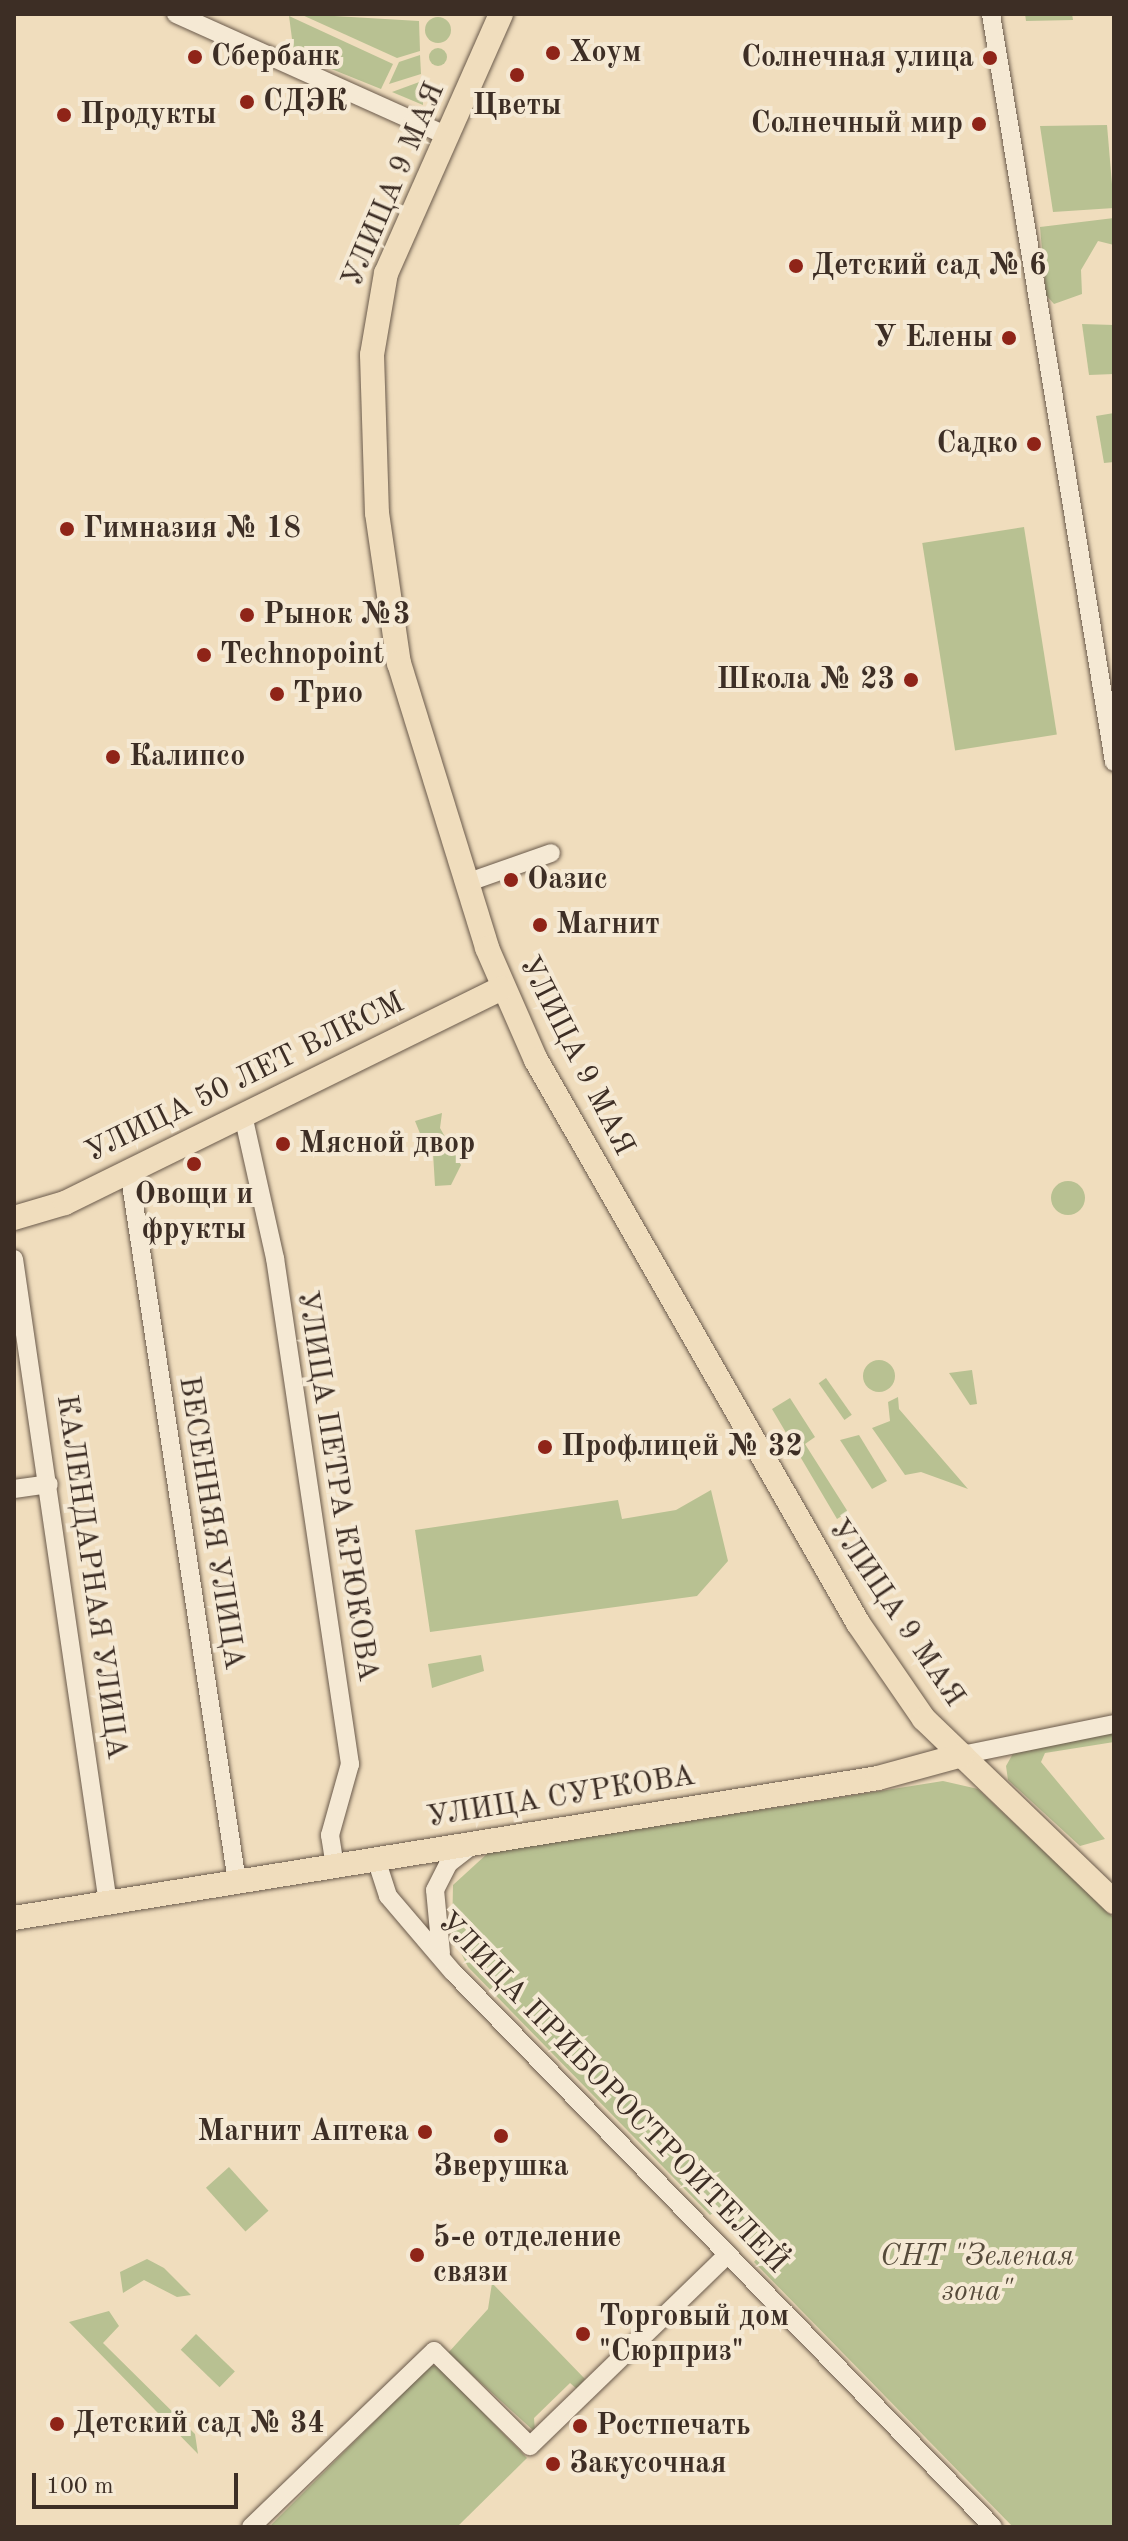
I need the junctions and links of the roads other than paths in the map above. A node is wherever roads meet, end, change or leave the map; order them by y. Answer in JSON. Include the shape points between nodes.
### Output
{"nodes":[{"id":1,"x":176,"y":14,"type":"edge"},
{"id":2,"x":501,"y":14,"type":"edge"},
{"id":3,"x":991,"y":14,"type":"edge"},
{"id":4,"x":447,"y":136,"type":"junction"},
{"id":5,"x":1114,"y":762,"type":"edge"},
{"id":6,"x":551,"y":853,"type":"dead end"},
{"id":7,"x":466,"y":883,"type":"junction"},
{"id":8,"x":501,"y":988,"type":"junction"},
{"id":9,"x":243,"y":1115,"type":"junction"},
{"id":10,"x":129,"y":1171,"type":"junction"},
{"id":11,"x":14,"y":1218,"type":"edge"},
{"id":12,"x":14,"y":1259,"type":"edge"},
{"id":13,"x":49,"y":1484,"type":"junction"},
{"id":14,"x":14,"y":1489,"type":"edge"},
{"id":15,"x":1114,"y":1724,"type":"edge"},
{"id":16,"x":962,"y":1755,"type":"junction"},
{"id":17,"x":483,"y":1842,"type":"junction"},
{"id":18,"x":376,"y":1859,"type":"junction"},
{"id":19,"x":335,"y":1866,"type":"junction"},
{"id":20,"x":237,"y":1882,"type":"junction"},
{"id":21,"x":1114,"y":1902,"type":"edge"},
{"id":22,"x":108,"y":1903,"type":"junction"},
{"id":23,"x":14,"y":1918,"type":"edge"},
{"id":24,"x":453,"y":1972,"type":"junction"},
{"id":25,"x":727,"y":2255,"type":"junction"},
{"id":26,"x":251,"y":2527,"type":"edge"},
{"id":27,"x":993,"y":2527,"type":"edge"}],
"edges":[{"from":1,"to":4,"type":"street"},
{"from":2,"to":4,"type":"main road","name":"УЛИЦА 9 МАЯ"},
{"from":3,"to":5,"type":"street"},
{"from":4,"to":7,"type":"main road","name":"УЛИЦА 9 МАЯ","via":[[377,300],[373,454],[399,663]]},
{"from":6,"to":7,"type":"street"},
{"from":7,"to":8,"type":"main road","name":"УЛИЦА 9 МАЯ"},
{"from":8,"to":9,"type":"main road","name":"УЛИЦА 50 ЛЕТ ВЛКСМ"},
{"from":8,"to":16,"type":"main road","name":"УЛИЦА 9 МАЯ","via":[[803,1532],[917,1709]]},
{"from":9,"to":10,"type":"main road","name":"УЛИЦА 50 ЛЕТ ВЛКСМ"},
{"from":9,"to":19,"type":"street","name":"УЛИЦА ПЕТРА КРЮКОВА","via":[[275,1258],[350,1764],[330,1835]]},
{"from":10,"to":11,"type":"main road","name":"УЛИЦА 50 ЛЕТ ВЛКСМ"},
{"from":10,"to":20,"type":"street","name":"ВЕСЕННЯЯ УЛИЦА"},
{"from":12,"to":13,"type":"street","name":"КАЛЕНДАРНАЯ УЛИЦА"},
{"from":13,"to":14,"type":"street"},
{"from":13,"to":22,"type":"street","name":"КАЛЕНДАРНАЯ УЛИЦА"},
{"from":15,"to":16,"type":"street","name":"УЛИЦА СУРКОВА"},
{"from":16,"to":17,"type":"main road","name":"УЛИЦА СУРКОВА","via":[[878,1778]]},
{"from":16,"to":21,"type":"main road","name":"УЛИЦА 9 МАЯ"},
{"from":17,"to":18,"type":"main road","name":"УЛИЦА СУРКОВА"},
{"from":17,"to":24,"type":"street","via":[[457,1855],[435,1890],[437,1942]]},
{"from":18,"to":19,"type":"main road","name":"УЛИЦА СУРКОВА"},
{"from":18,"to":24,"type":"street","name":"УЛИЦА ПРИБОРОСТРОИТЕЛЕЙ","via":[[388,1896]]},
{"from":19,"to":20,"type":"main road","name":"УЛИЦА СУРКОВА"},
{"from":20,"to":22,"type":"main road","name":"УЛИЦА СУРКОВА"},
{"from":22,"to":23,"type":"main road","name":"УЛИЦА СУРКОВА"},
{"from":24,"to":25,"type":"street","name":"УЛИЦА ПРИБОРОСТРОИТЕЛЕЙ"},
{"from":25,"to":26,"type":"street","via":[[530,2446],[434,2351]]},
{"from":25,"to":27,"type":"street","name":"УЛИЦА ПРИБОРОСТРОИТЕЛЕЙ"}]}
